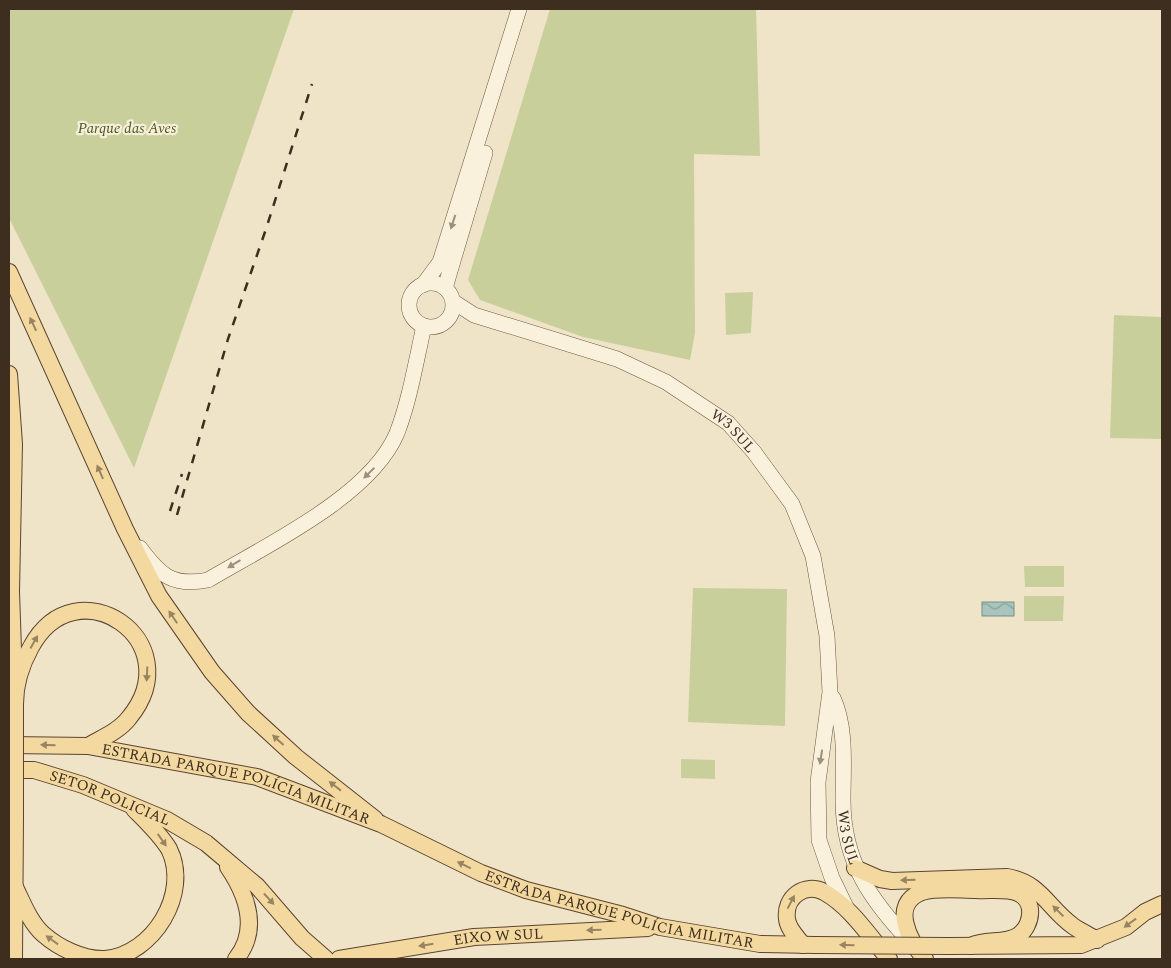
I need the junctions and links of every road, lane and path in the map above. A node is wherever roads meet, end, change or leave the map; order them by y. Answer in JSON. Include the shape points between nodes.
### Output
{"nodes":[{"id":1,"x":519,"y":9,"type":"edge"},
{"id":2,"x":530,"y":9,"type":"edge"},
{"id":3,"x":9,"y":272,"type":"edge"},
{"id":4,"x":423,"y":285,"type":"junction"},
{"id":5,"x":445,"y":288,"type":"junction"},
{"id":6,"x":454,"y":302,"type":"junction"},
{"id":7,"x":474,"y":315,"type":"junction"},
{"id":8,"x":449,"y":318,"type":"junction"},
{"id":9,"x":424,"y":326,"type":"junction"},
{"id":10,"x":9,"y":374,"type":"edge"},
{"id":11,"x":125,"y":529,"type":"junction"},
{"id":12,"x":15,"y":686,"type":"junction"},
{"id":13,"x":830,"y":692,"type":"junction"},
{"id":14,"x":9,"y":745,"type":"edge"},
{"id":15,"x":88,"y":746,"type":"junction"},
{"id":16,"x":9,"y":770,"type":"edge"},
{"id":17,"x":129,"y":804,"type":"junction"},
{"id":18,"x":351,"y":807,"type":"junction"},
{"id":19,"x":206,"y":843,"type":"junction"},
{"id":20,"x":855,"y":868,"type":"junction"},
{"id":21,"x":14,"y":884,"type":"junction"},
{"id":22,"x":1162,"y":904,"type":"edge"},
{"id":23,"x":847,"y":910,"type":"junction"},
{"id":24,"x":660,"y":927,"type":"junction"},
{"id":25,"x":1097,"y":940,"type":"junction"},
{"id":26,"x":809,"y":945,"type":"junction"},
{"id":27,"x":971,"y":946,"type":"junction"},
{"id":28,"x":921,"y":954,"type":"edge"},
{"id":29,"x":14,"y":959,"type":"edge"},
{"id":30,"x":236,"y":959,"type":"edge"},
{"id":31,"x":326,"y":959,"type":"edge"},
{"id":32,"x":339,"y":959,"type":"edge"},
{"id":33,"x":888,"y":959,"type":"edge"}],
"edges":[{"from":1,"to":4,"type":"street","one_way":true,"via":[[440,262]]},
{"from":2,"to":5,"type":"street"},
{"from":11,"to":3,"type":"main road","one_way":true},
{"from":4,"to":5,"type":"street","via":[[438,284]]},
{"from":4,"to":9,"type":"street","via":[[416,289],[409,303],[413,318]]},
{"from":5,"to":6,"type":"street"},
{"from":6,"to":7,"type":"street","name":"W3 SUL"},
{"from":6,"to":8,"type":"street"},
{"from":7,"to":8,"type":"street","name":"W3 SUL"},
{"from":7,"to":13,"type":"street","name":"W3 SUL","via":[[633,366],[704,406],[739,434],[792,504],[813,556],[823,609]]},
{"from":8,"to":9,"type":"street","via":[[438,326]]},
{"from":9,"to":11,"type":"street","one_way":true,"via":[[396,434],[373,471],[320,513],[208,580],[193,583],[182,582],[157,571]]},
{"from":10,"to":12,"type":"main road","via":[[14,444],[11,590]]},
{"from":18,"to":11,"type":"main road","one_way":true,"via":[[248,713],[212,672],[159,596]]},
{"from":12,"to":15,"type":"main road","one_way":true,"via":[[37,635],[50,621],[72,612],[94,612],[114,617],[128,626],[139,639],[147,660],[147,678],[141,700],[128,720]]},
{"from":12,"to":21,"type":"main road","bridge":true},
{"from":13,"to":20,"type":"street","name":"W3 SUL","via":[[837,709],[844,749],[845,824]]},
{"from":13,"to":23,"type":"street","name":"W3 SUL","one_way":true,"via":[[818,782],[818,825],[825,859]]},
{"from":15,"to":14,"type":"main road","name":"ESTRADA PARQUE POLÍCIA MILITAR","one_way":true},
{"from":15,"to":18,"type":"main road","name":"ESTRADA PARQUE POLÍCIA MILITAR","via":[[257,777]]},
{"from":16,"to":17,"type":"main road","name":"SETOR POLICIAL","via":[[34,770],[83,784]]},
{"from":17,"to":19,"type":"main road","name":"SETOR POLICIAL","via":[[167,820]]},
{"from":17,"to":21,"type":"main road","one_way":true,"via":[[159,834],[169,850],[175,873],[173,898],[162,923],[143,942],[105,959],[76,954],[42,933],[30,918]]},
{"from":24,"to":18,"type":"main road","name":"ESTRADA PARQUE POLÍCIA MILITAR","one_way":true,"via":[[517,887],[481,873]]},
{"from":19,"to":30,"type":"main road","via":[[239,884],[246,902],[250,925]]},
{"from":19,"to":31,"type":"main road","one_way":true,"via":[[257,886],[302,938]]},
{"from":25,"to":20,"type":"main road","one_way":true,"via":[[1072,925],[1036,888],[1018,879],[892,881]]},
{"from":20,"to":28,"type":"street","name":"W3 SUL","via":[[872,898]]},
{"from":21,"to":29,"type":"main road"},
{"from":22,"to":25,"type":"main road","name":"ESTRADA PARQUE POLÍCIA MILITAR","one_way":true,"via":[[1126,927]]},
{"from":26,"to":23,"type":"main road","one_way":true,"via":[[791,930],[786,919],[789,902],[797,892],[818,890]]},
{"from":23,"to":33,"type":"main road","name":"W3 SUL"},
{"from":24,"to":26,"type":"main road","name":"ESTRADA PARQUE POLÍCIA MILITAR","via":[[760,944]]},
{"from":24,"to":32,"type":"main road","name":"EIXO W SUL","one_way":true,"via":[[474,937]]},
{"from":25,"to":27,"type":"main road","name":"ESTRADA PARQUE POLÍCIA MILITAR","via":[[1080,945]]},
{"from":27,"to":26,"type":"main road","name":"ESTRADA PARQUE POLÍCIA MILITAR","one_way":true,"bridge":true},
{"from":27,"to":28,"type":"main road","via":[[1009,940],[1019,935],[1030,918],[1030,908],[1025,899],[1018,893],[997,891],[923,892],[913,899],[904,913],[905,925]]}]}
